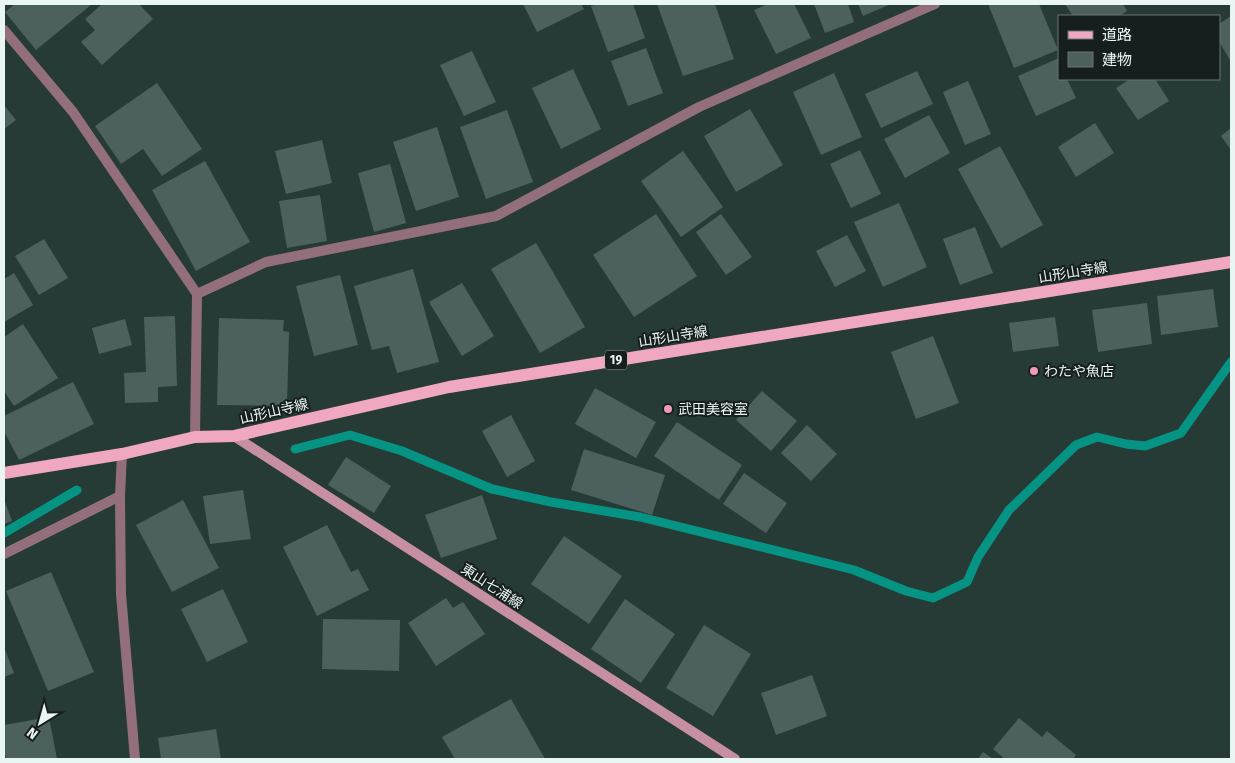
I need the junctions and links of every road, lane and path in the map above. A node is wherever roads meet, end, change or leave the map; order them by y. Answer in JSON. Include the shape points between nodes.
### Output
{"nodes":[{"id":1,"x":936,"y":4,"type":"edge"},
{"id":2,"x":4,"y":30,"type":"edge"},
{"id":3,"x":1231,"y":262,"type":"edge"},
{"id":4,"x":197,"y":294,"type":"junction"},
{"id":5,"x":234,"y":436,"type":"junction"},
{"id":6,"x":195,"y":437,"type":"junction"},
{"id":7,"x":122,"y":454,"type":"junction"},
{"id":8,"x":4,"y":473,"type":"edge"},
{"id":9,"x":120,"y":496,"type":"junction"},
{"id":10,"x":4,"y":554,"type":"edge"},
{"id":11,"x":135,"y":759,"type":"edge"},
{"id":12,"x":735,"y":759,"type":"edge"}],
"edges":[{"from":1,"to":4,"type":"street","via":[[700,107],[496,216],[266,262]]},
{"from":2,"to":4,"type":"street","via":[[73,112]]},
{"from":3,"to":5,"type":"main road","name":"山形山寺線","number":"19","via":[[449,388]]},
{"from":4,"to":6,"type":"street"},
{"from":5,"to":6,"type":"main road","name":"山形山寺線","number":"19"},
{"from":5,"to":12,"type":"main road","name":"東山七浦線"},
{"from":6,"to":7,"type":"main road","name":"山形山寺線","number":"19"},
{"from":7,"to":8,"type":"main road","name":"山形山寺線","number":"19"},
{"from":7,"to":9,"type":"street"},
{"from":9,"to":10,"type":"street"},
{"from":9,"to":11,"type":"street","via":[[121,594]]}]}
